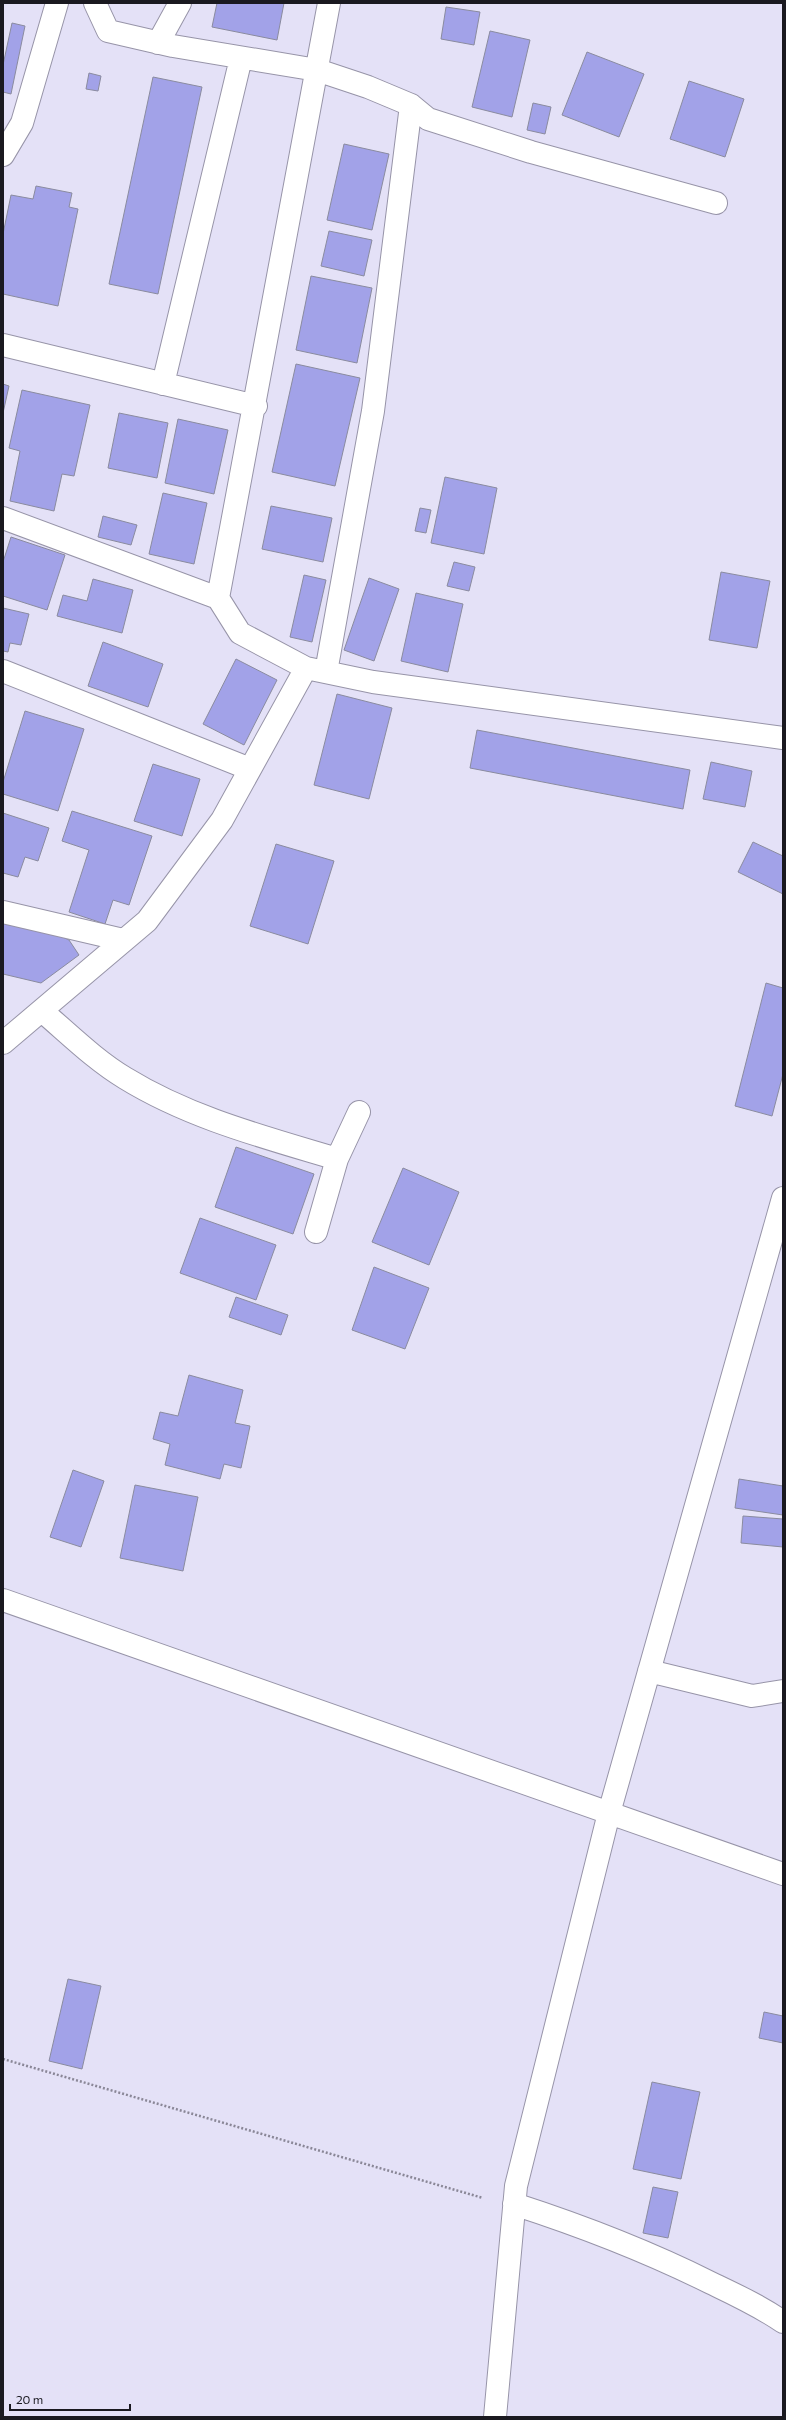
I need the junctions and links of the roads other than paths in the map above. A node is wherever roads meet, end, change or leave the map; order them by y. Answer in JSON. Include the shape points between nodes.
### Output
{"nodes":[{"id":1,"x":57,"y":3,"type":"edge"},
{"id":2,"x":94,"y":3,"type":"edge"},
{"id":3,"x":180,"y":3,"type":"edge"},
{"id":4,"x":329,"y":3,"type":"edge"},
{"id":5,"x":158,"y":43,"type":"junction"},
{"id":6,"x":241,"y":58,"type":"junction"},
{"id":7,"x":317,"y":70,"type":"junction"},
{"id":8,"x":411,"y":106,"type":"junction"},
{"id":9,"x":3,"y":155,"type":"edge"},
{"id":10,"x":716,"y":203,"type":"dead end"},
{"id":11,"x":3,"y":345,"type":"edge"},
{"id":12,"x":163,"y":384,"type":"junction"},
{"id":13,"x":256,"y":406,"type":"junction"},
{"id":14,"x":3,"y":518,"type":"edge"},
{"id":15,"x":218,"y":598,"type":"junction"},
{"id":16,"x":3,"y":670,"type":"edge"},
{"id":17,"x":316,"y":670,"type":"junction"},
{"id":18,"x":783,"y":738,"type":"edge"},
{"id":19,"x":250,"y":769,"type":"junction"},
{"id":20,"x":3,"y":912,"type":"edge"},
{"id":21,"x":123,"y":940,"type":"junction"},
{"id":22,"x":42,"y":1011,"type":"junction"},
{"id":23,"x":3,"y":1044,"type":"edge"},
{"id":24,"x":359,"y":1112,"type":"dead end"},
{"id":25,"x":337,"y":1159,"type":"junction"},
{"id":26,"x":783,"y":1198,"type":"edge"},
{"id":27,"x":316,"y":1232,"type":"dead end"},
{"id":28,"x":3,"y":1600,"type":"edge"},
{"id":29,"x":650,"y":1671,"type":"junction"},
{"id":30,"x":783,"y":1691,"type":"edge"},
{"id":31,"x":609,"y":1813,"type":"junction"},
{"id":32,"x":783,"y":1874,"type":"edge"},
{"id":33,"x":514,"y":2204,"type":"junction"},
{"id":34,"x":783,"y":2322,"type":"edge"},
{"id":35,"x":495,"y":2417,"type":"edge"}],
"edges":[{"from":1,"to":9,"type":"street","via":[[22,123]]},
{"from":2,"to":5,"type":"street","via":[[108,31]]},
{"from":3,"to":5,"type":"street"},
{"from":4,"to":7,"type":"street"},
{"from":5,"to":6,"type":"street"},
{"from":6,"to":7,"type":"street"},
{"from":6,"to":12,"type":"street"},
{"from":7,"to":8,"type":"street","via":[[368,87]]},
{"from":7,"to":13,"type":"street"},
{"from":8,"to":10,"type":"street","via":[[428,119],[539,154]]},
{"from":8,"to":17,"type":"street","via":[[373,411]]},
{"from":11,"to":12,"type":"street"},
{"from":12,"to":13,"type":"street"},
{"from":13,"to":15,"type":"street"},
{"from":14,"to":15,"type":"street"},
{"from":15,"to":17,"type":"street","via":[[240,633]]},
{"from":16,"to":19,"type":"street"},
{"from":17,"to":18,"type":"street","via":[[373,682]]},
{"from":17,"to":19,"type":"street"},
{"from":19,"to":21,"type":"street","via":[[218,827],[147,921]]},
{"from":20,"to":21,"type":"street"},
{"from":21,"to":22,"type":"street"},
{"from":22,"to":23,"type":"street"},
{"from":22,"to":25,"type":"street","via":[[90,1053],[124,1078],[173,1104],[227,1126]]},
{"from":24,"to":25,"type":"street"},
{"from":25,"to":27,"type":"street"},
{"from":26,"to":29,"type":"street"},
{"from":28,"to":31,"type":"street"},
{"from":29,"to":30,"type":"street","via":[[752,1696]]},
{"from":29,"to":31,"type":"street"},
{"from":31,"to":32,"type":"street"},
{"from":31,"to":33,"type":"street","via":[[516,2186]]},
{"from":33,"to":34,"type":"street","via":[[579,2225],[668,2262],[766,2310]]},
{"from":33,"to":35,"type":"street"}]}
